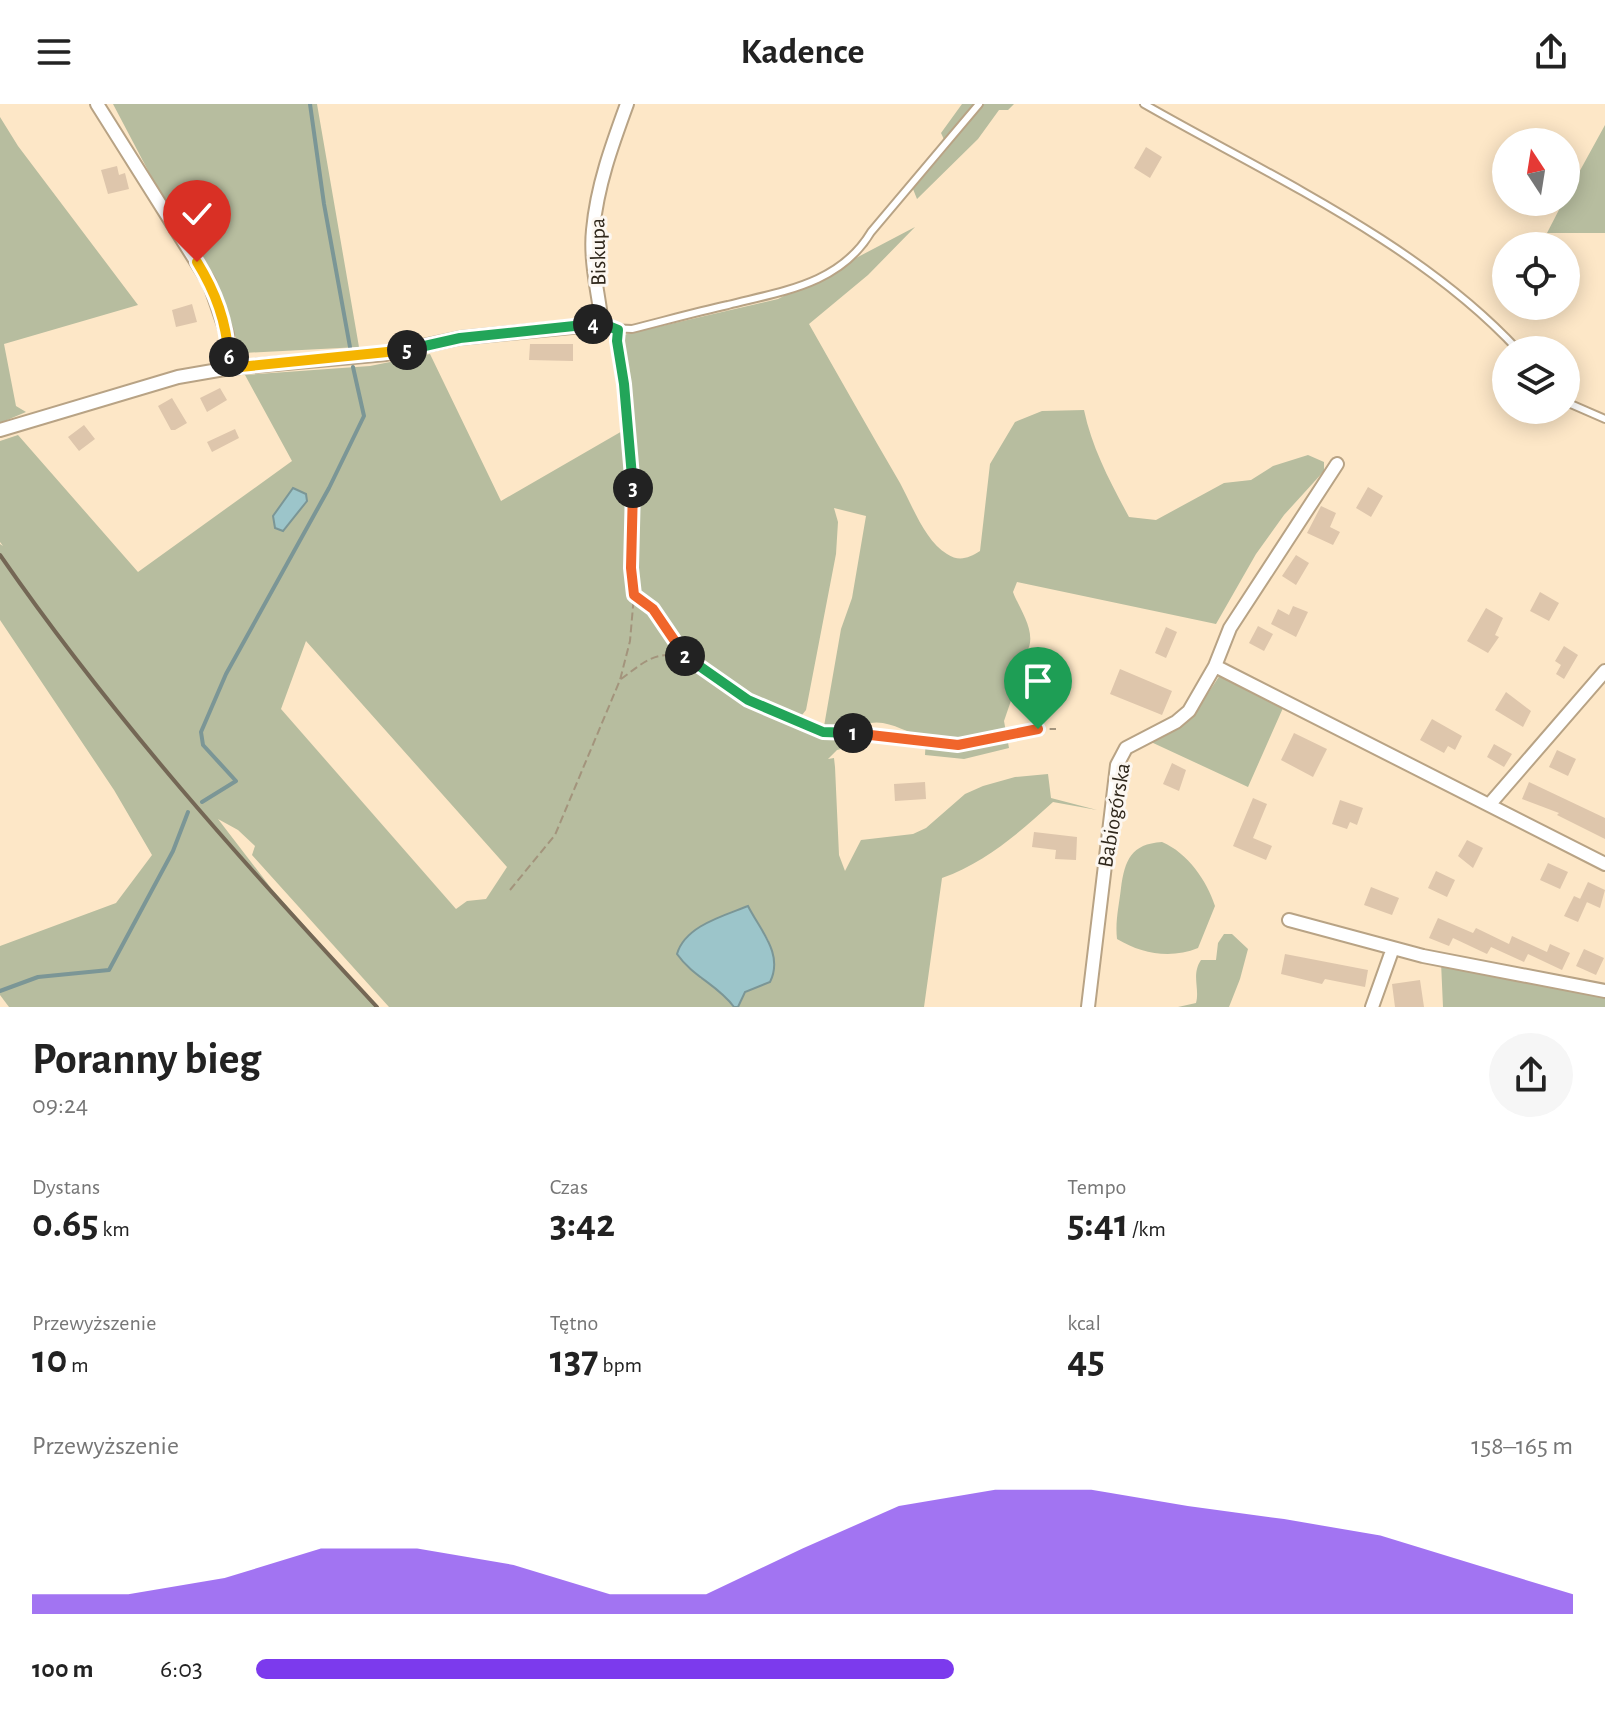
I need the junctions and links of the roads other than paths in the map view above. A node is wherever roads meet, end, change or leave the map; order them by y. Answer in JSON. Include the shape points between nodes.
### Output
{"nodes":[{"id":1,"x":97,"y":104,"type":"edge"},
{"id":2,"x":627,"y":104,"type":"edge"},
{"id":3,"x":979,"y":104,"type":"edge"},
{"id":4,"x":1144,"y":104,"type":"edge"},
{"id":5,"x":596,"y":321,"type":"junction"},
{"id":6,"x":1505,"y":336,"type":"edge"},
{"id":7,"x":230,"y":368,"type":"junction"},
{"id":8,"x":1580,"y":408,"type":"edge"},
{"id":9,"x":1605,"y":419,"type":"edge"},
{"id":10,"x":0,"y":430,"type":"edge"},
{"id":11,"x":1337,"y":464,"type":"dead end"},
{"id":12,"x":1215,"y":666,"type":"junction"},
{"id":13,"x":1605,"y":671,"type":"edge"},
{"id":14,"x":1489,"y":805,"type":"junction"},
{"id":15,"x":1605,"y":864,"type":"edge"},
{"id":16,"x":1289,"y":920,"type":"dead end"},
{"id":17,"x":1393,"y":948,"type":"junction"},
{"id":18,"x":1605,"y":991,"type":"edge"},
{"id":19,"x":1088,"y":1007,"type":"edge"},
{"id":20,"x":1372,"y":1007,"type":"edge"}],
"edges":[{"from":1,"to":7,"type":"street","via":[[209,282],[227,334]]},
{"from":2,"to":5,"type":"street","name":"Biskupa","via":[[610,150],[593,231],[601,316]]},
{"from":3,"to":5,"type":"lane","via":[[843,266],[808,285],[618,330]]},
{"from":4,"to":6,"type":"lane","via":[[1390,244],[1485,315]]},
{"from":5,"to":7,"type":"street","via":[[460,338],[386,354]]},
{"from":7,"to":10,"type":"street","via":[[178,377]]},
{"from":8,"to":9,"type":"lane"},
{"from":11,"to":12,"type":"street","name":"Babiogórska","via":[[1230,628]]},
{"from":12,"to":14,"type":"street"},
{"from":12,"to":19,"type":"street","name":"Babiogórska","via":[[1189,711],[1126,748],[1117,765]]},
{"from":13,"to":14,"type":"street"},
{"from":14,"to":15,"type":"street"},
{"from":16,"to":17,"type":"street"},
{"from":17,"to":18,"type":"street"},
{"from":17,"to":20,"type":"street"}]}
